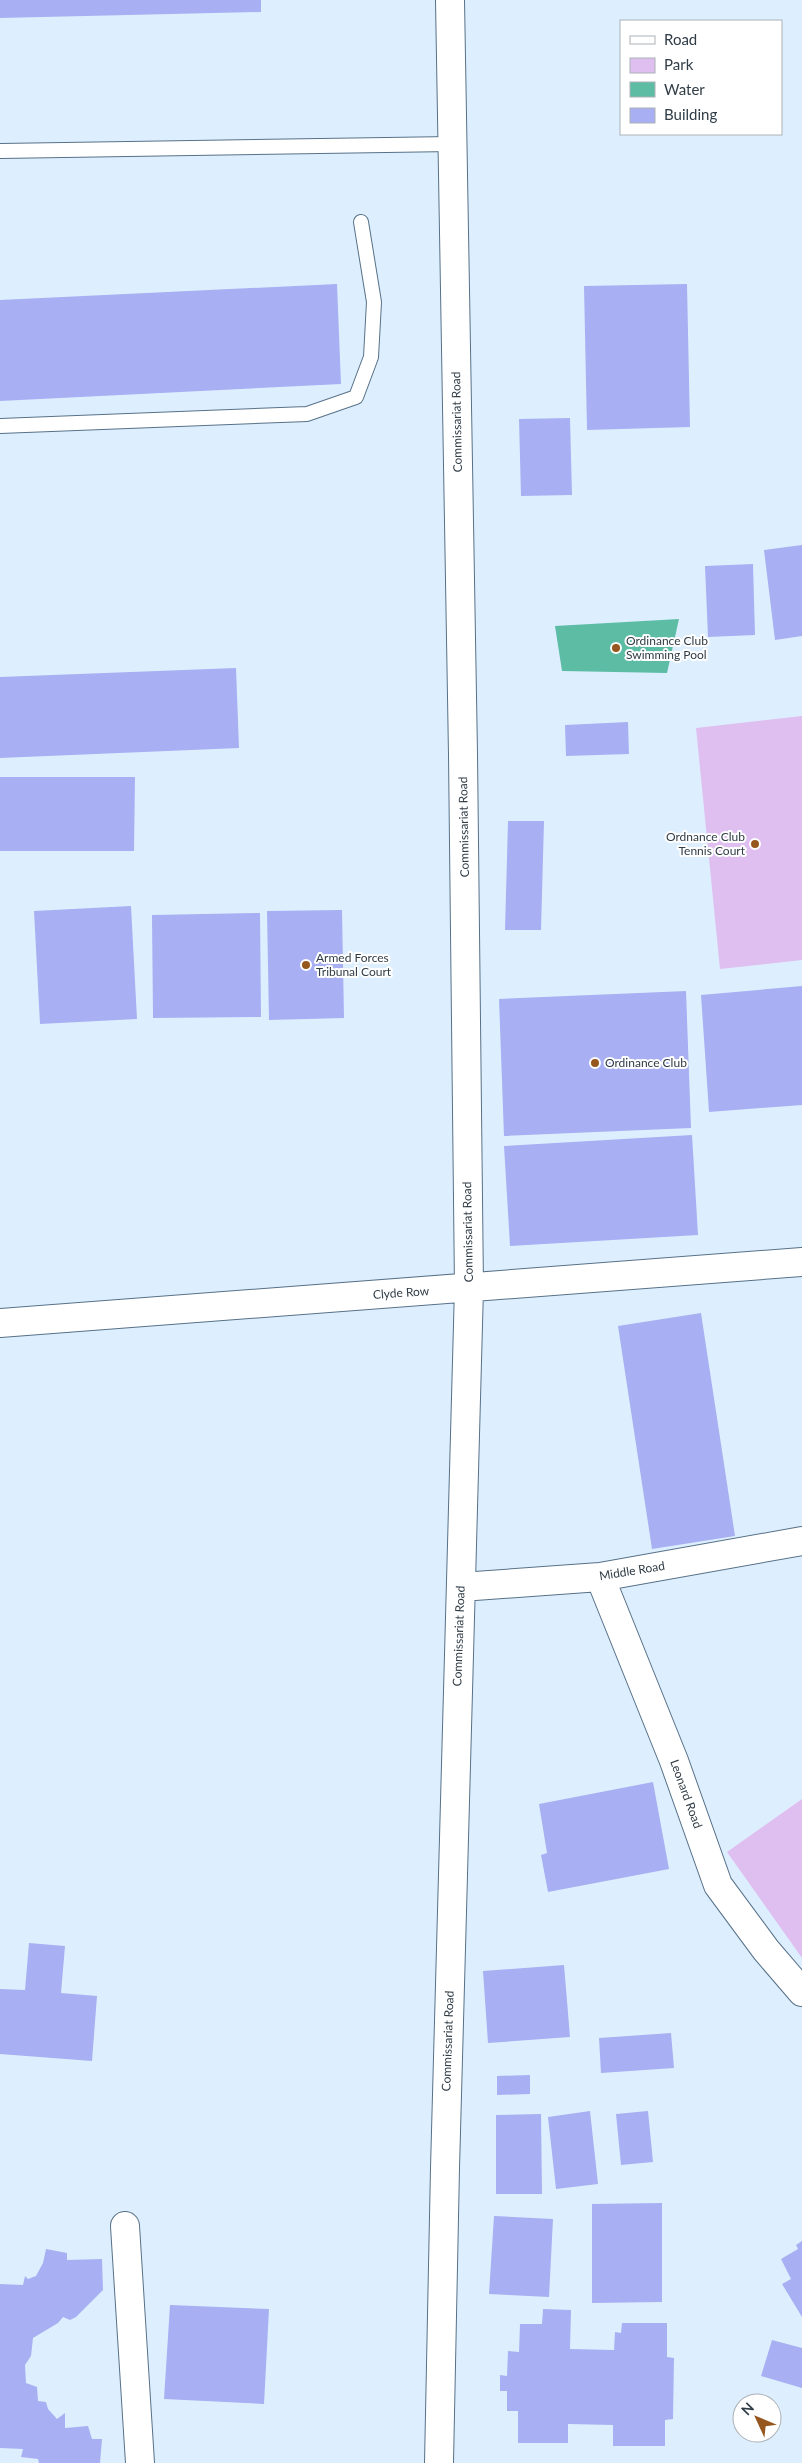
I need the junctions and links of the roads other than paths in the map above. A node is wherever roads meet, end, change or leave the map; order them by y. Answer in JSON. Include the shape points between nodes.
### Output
{"nodes":[{"id":1,"x":450,"y":0,"type":"edge"},
{"id":2,"x":452,"y":144,"type":"junction"},
{"id":3,"x":0,"y":151,"type":"edge"},
{"id":4,"x":361,"y":222,"type":"dead end"},
{"id":5,"x":0,"y":426,"type":"edge"},
{"id":6,"x":802,"y":1262,"type":"edge"},
{"id":7,"x":469,"y":1288,"type":"junction"},
{"id":8,"x":0,"y":1323,"type":"edge"},
{"id":9,"x":802,"y":1541,"type":"edge"},
{"id":10,"x":600,"y":1577,"type":"junction"},
{"id":11,"x":460,"y":1587,"type":"junction"},
{"id":12,"x":802,"y":1992,"type":"edge"},
{"id":13,"x":125,"y":2226,"type":"dead end"},
{"id":14,"x":140,"y":2463,"type":"edge"},
{"id":15,"x":439,"y":2463,"type":"edge"}],
"edges":[{"from":1,"to":2,"type":"street","name":"Commissariat Road"},
{"from":2,"to":3,"type":"lane"},
{"from":2,"to":7,"type":"street","name":"Commissariat Road"},
{"from":4,"to":5,"type":"lane","via":[[374,302],[371,357],[356,397],[307,414]]},
{"from":6,"to":7,"type":"street","name":"Clyde Row"},
{"from":7,"to":8,"type":"street","name":"Clyde Row"},
{"from":7,"to":11,"type":"street","name":"Commissariat Road"},
{"from":9,"to":10,"type":"street","name":"Middle Road"},
{"from":10,"to":11,"type":"street","name":"Middle Road"},
{"from":10,"to":12,"type":"street","name":"Leonard Road","via":[[674,1761],[718,1885]]},
{"from":11,"to":15,"type":"street","name":"Commissariat Road"},
{"from":13,"to":14,"type":"street"}]}
